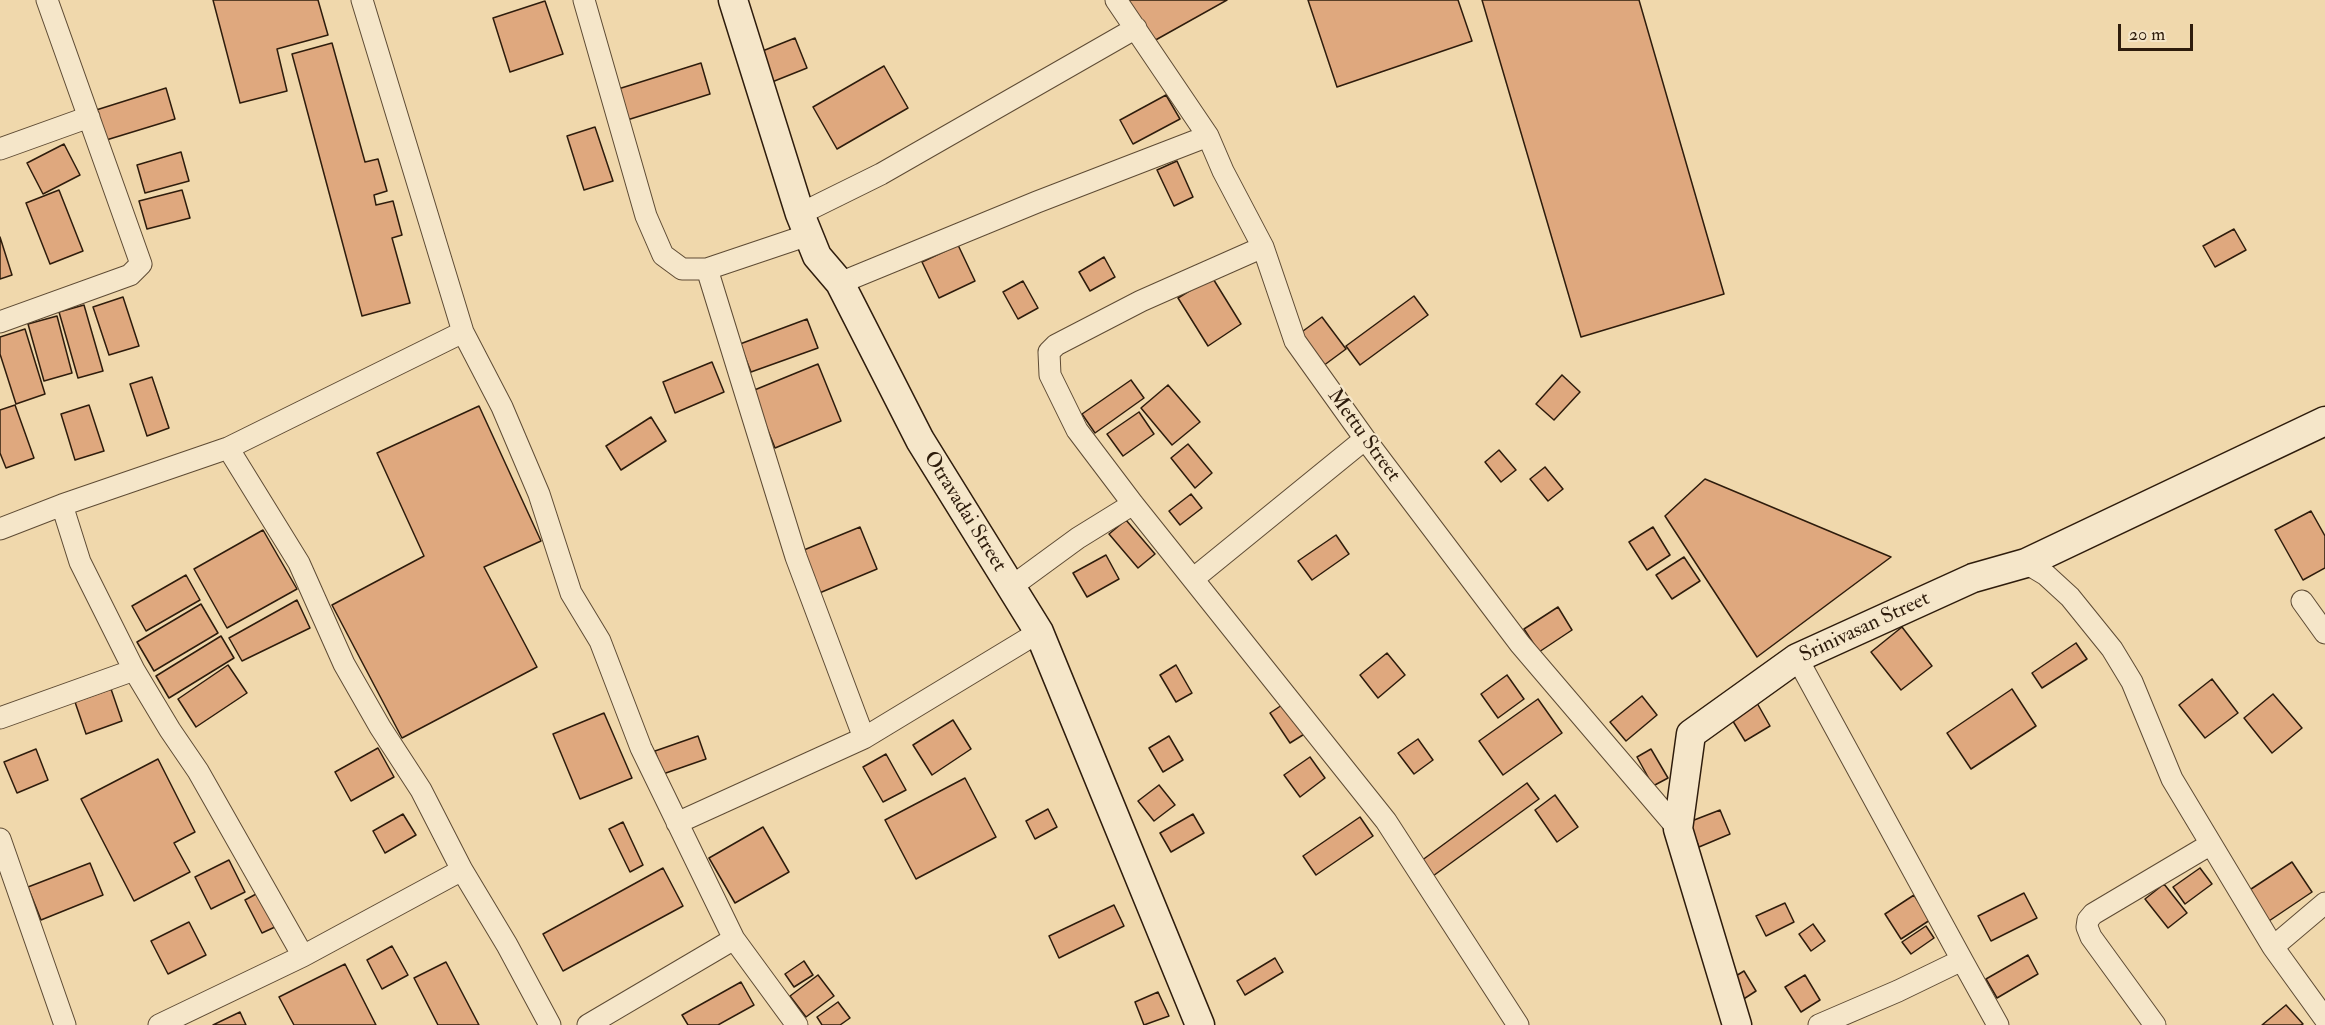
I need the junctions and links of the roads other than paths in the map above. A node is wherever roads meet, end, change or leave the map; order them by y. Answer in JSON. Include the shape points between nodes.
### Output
{"nodes":[{"id":1,"x":47,"y":0,"type":"edge"},
{"id":2,"x":362,"y":0,"type":"edge"},
{"id":3,"x":584,"y":0,"type":"edge"},
{"id":4,"x":733,"y":0,"type":"edge"},
{"id":5,"x":1116,"y":0,"type":"edge"},
{"id":6,"x":1136,"y":28,"type":"junction"},
{"id":7,"x":89,"y":117,"type":"junction"},
{"id":8,"x":1208,"y":136,"type":"junction"},
{"id":9,"x":0,"y":149,"type":"edge"},
{"id":10,"x":804,"y":224,"type":"junction"},
{"id":11,"x":1263,"y":247,"type":"junction"},
{"id":12,"x":706,"y":269,"type":"junction"},
{"id":13,"x":840,"y":284,"type":"junction"},
{"id":14,"x":0,"y":322,"type":"edge"},
{"id":15,"x":462,"y":332,"type":"junction"},
{"id":16,"x":2325,"y":421,"type":"edge"},
{"id":17,"x":1365,"y":439,"type":"junction"},
{"id":18,"x":228,"y":448,"type":"junction"},
{"id":19,"x":1133,"y":504,"type":"junction"},
{"id":20,"x":62,"y":505,"type":"junction"},
{"id":21,"x":0,"y":529,"type":"edge"},
{"id":22,"x":2026,"y":563,"type":"junction"},
{"id":23,"x":1194,"y":579,"type":"junction"},
{"id":24,"x":1011,"y":587,"type":"junction"},
{"id":25,"x":2302,"y":602,"type":"dead end"},
{"id":26,"x":1039,"y":632,"type":"junction"},
{"id":27,"x":2325,"y":633,"type":"edge"},
{"id":28,"x":1797,"y":658,"type":"junction"},
{"id":29,"x":134,"y":670,"type":"junction"},
{"id":30,"x":0,"y":718,"type":"edge"},
{"id":31,"x":864,"y":738,"type":"junction"},
{"id":32,"x":677,"y":823,"type":"junction"},
{"id":33,"x":1678,"y":830,"type":"junction"},
{"id":34,"x":0,"y":839,"type":"edge"},
{"id":35,"x":2211,"y":844,"type":"junction"},
{"id":36,"x":462,"y":870,"type":"junction"},
{"id":37,"x":2325,"y":903,"type":"edge"},
{"id":38,"x":734,"y":939,"type":"junction"},
{"id":39,"x":2273,"y":947,"type":"junction"},
{"id":40,"x":303,"y":956,"type":"junction"},
{"id":41,"x":1962,"y":960,"type":"junction"},
{"id":42,"x":2325,"y":1019,"type":"edge"},
{"id":43,"x":65,"y":1025,"type":"edge"},
{"id":44,"x":159,"y":1025,"type":"edge"},
{"id":45,"x":550,"y":1025,"type":"edge"},
{"id":46,"x":588,"y":1025,"type":"edge"},
{"id":47,"x":797,"y":1025,"type":"edge"},
{"id":48,"x":1200,"y":1025,"type":"edge"},
{"id":49,"x":1518,"y":1025,"type":"edge"},
{"id":50,"x":1737,"y":1025,"type":"edge"},
{"id":51,"x":1819,"y":1025,"type":"edge"},
{"id":52,"x":1998,"y":1025,"type":"edge"},
{"id":53,"x":2155,"y":1025,"type":"edge"}],
"edges":[{"from":1,"to":7,"type":"street"},
{"from":2,"to":15,"type":"street"},
{"from":3,"to":12,"type":"street","via":[[646,216],[663,255],[682,269]]},
{"from":4,"to":10,"type":"street","name":"Otravadai Street"},
{"from":5,"to":6,"type":"street","name":"Mettu Street"},
{"from":6,"to":8,"type":"street","name":"Mettu Street"},
{"from":6,"to":10,"type":"street","via":[[881,174]]},
{"from":7,"to":9,"type":"street"},
{"from":7,"to":14,"type":"street","via":[[141,264],[130,275]]},
{"from":8,"to":11,"type":"street","name":"Mettu Street"},
{"from":8,"to":13,"type":"street"},
{"from":10,"to":12,"type":"street"},
{"from":10,"to":13,"type":"street","name":"Otravadai Street","via":[[817,256]]},
{"from":11,"to":17,"type":"street","name":"Mettu Street","via":[[1294,341]]},
{"from":11,"to":19,"type":"street","via":[[1141,301],[1049,352],[1050,375],[1077,430]]},
{"from":12,"to":31,"type":"street","via":[[796,557]]},
{"from":13,"to":24,"type":"street","name":"Otravadai Street","via":[[920,440]]},
{"from":15,"to":18,"type":"street"},
{"from":15,"to":32,"type":"street","via":[[502,407],[539,494],[571,593],[600,641],[641,748]]},
{"from":16,"to":22,"type":"street","name":"Srinivasan Street"},
{"from":17,"to":23,"type":"street"},
{"from":17,"to":33,"type":"street","name":"Mettu Street","via":[[1520,644]]},
{"from":18,"to":20,"type":"street"},
{"from":18,"to":36,"type":"street","via":[[299,563],[344,664],[421,790]]},
{"from":19,"to":23,"type":"street"},
{"from":19,"to":24,"type":"street"},
{"from":20,"to":21,"type":"street"},
{"from":20,"to":29,"type":"street","via":[[80,562]]},
{"from":22,"to":28,"type":"street","name":"Srinivasan Street","via":[[1973,578]]},
{"from":22,"to":35,"type":"street","via":[[2070,597],[2112,650],[2132,682],[2172,779]]},
{"from":23,"to":49,"type":"street","via":[[1386,821]]},
{"from":24,"to":26,"type":"street","name":"Otravadai Street"},
{"from":25,"to":27,"type":"street"},
{"from":26,"to":31,"type":"street"},
{"from":26,"to":48,"type":"street","name":"Otravadai Street"},
{"from":28,"to":33,"type":"street","name":"Srinivasan Street","via":[[1691,734]]},
{"from":28,"to":41,"type":"street"},
{"from":29,"to":30,"type":"street"},
{"from":29,"to":40,"type":"street","via":[[198,771]]},
{"from":31,"to":32,"type":"street"},
{"from":32,"to":38,"type":"street"},
{"from":33,"to":50,"type":"street","name":"Srinivasan Street"},
{"from":34,"to":43,"type":"street"},
{"from":35,"to":39,"type":"street"},
{"from":35,"to":53,"type":"street","via":[[2088,920],[2091,937]]},
{"from":36,"to":40,"type":"street"},
{"from":36,"to":45,"type":"street"},
{"from":37,"to":39,"type":"street"},
{"from":38,"to":46,"type":"street"},
{"from":38,"to":47,"type":"street"},
{"from":39,"to":42,"type":"street"},
{"from":40,"to":44,"type":"street"},
{"from":41,"to":51,"type":"street"},
{"from":41,"to":52,"type":"street"}]}
